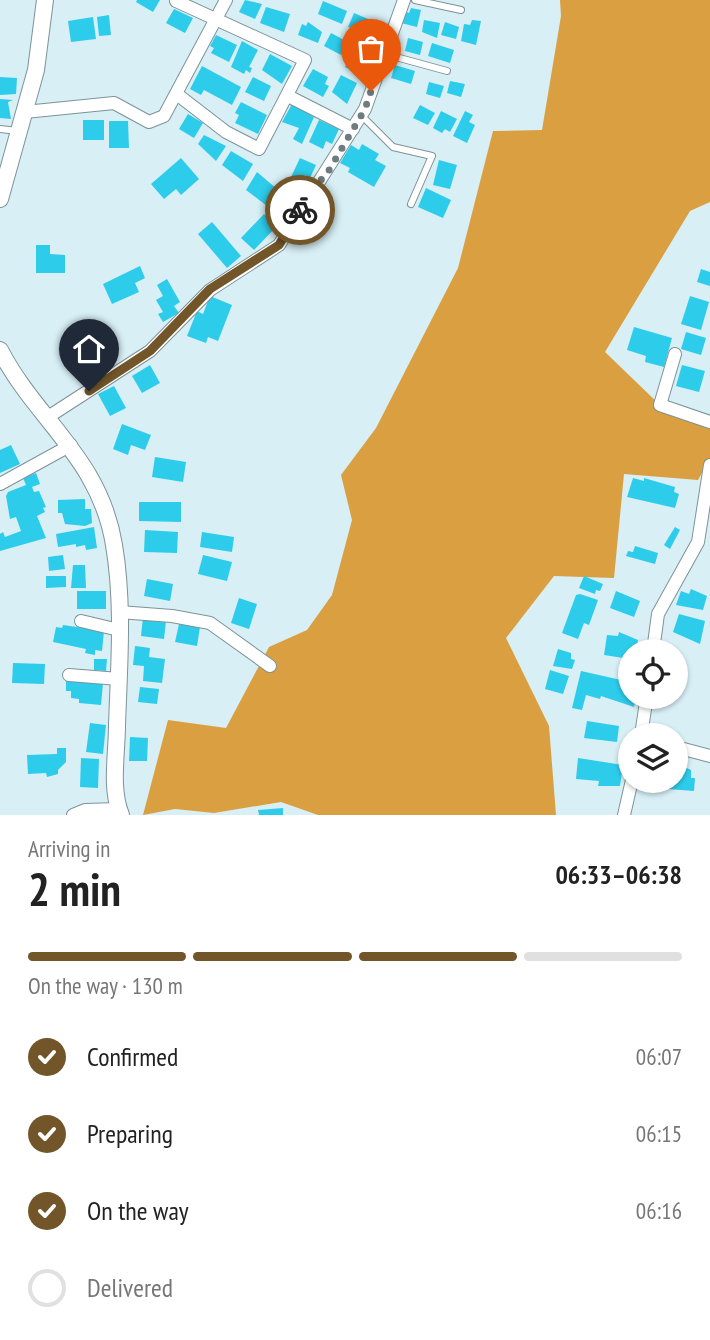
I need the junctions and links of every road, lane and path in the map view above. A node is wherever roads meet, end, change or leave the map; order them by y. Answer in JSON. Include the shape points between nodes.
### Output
{"nodes":[{"id":1,"x":45,"y":0,"type":"edge"},
{"id":2,"x":226,"y":0,"type":"edge"},
{"id":3,"x":404,"y":0,"type":"edge"},
{"id":4,"x":415,"y":0,"type":"edge"},
{"id":5,"x":176,"y":1,"type":"edge"},
{"id":6,"x":461,"y":10,"type":"dead end"},
{"id":7,"x":214,"y":21,"type":"junction"},
{"id":8,"x":385,"y":54,"type":"junction"},
{"id":9,"x":446,"y":71,"type":"dead end"},
{"id":10,"x":177,"y":95,"type":"junction"},
{"id":11,"x":288,"y":96,"type":"junction"},
{"id":12,"x":24,"y":112,"type":"junction"},
{"id":13,"x":361,"y":116,"type":"junction"},
{"id":14,"x":353,"y":128,"type":"junction"},
{"id":15,"x":0,"y":129,"type":"edge"},
{"id":16,"x":18,"y":131,"type":"junction"},
{"id":17,"x":0,"y":199,"type":"edge"},
{"id":18,"x":411,"y":204,"type":"dead end"},
{"id":19,"x":0,"y":350,"type":"edge"},
{"id":20,"x":675,"y":354,"type":"dead end"},
{"id":21,"x":48,"y":417,"type":"junction"},
{"id":22,"x":710,"y":422,"type":"edge"},
{"id":23,"x":71,"y":445,"type":"junction"},
{"id":24,"x":710,"y":466,"type":"edge"},
{"id":25,"x":0,"y":484,"type":"edge"},
{"id":26,"x":119,"y":612,"type":"junction"},
{"id":27,"x":81,"y":621,"type":"dead end"},
{"id":28,"x":119,"y":629,"type":"junction"},
{"id":29,"x":655,"y":639,"type":"edge"},
{"id":30,"x":270,"y":666,"type":"dead end"},
{"id":31,"x":69,"y":675,"type":"dead end"},
{"id":32,"x":119,"y":678,"type":"junction"},
{"id":33,"x":688,"y":750,"type":"edge"},
{"id":34,"x":710,"y":756,"type":"edge"},
{"id":35,"x":629,"y":793,"type":"edge"},
{"id":36,"x":120,"y":812,"type":"edge"},
{"id":37,"x":73,"y":815,"type":"edge"},
{"id":38,"x":624,"y":815,"type":"edge"}],
"edges":[{"from":1,"to":12,"type":"street","via":[[36,70]]},
{"from":2,"to":7,"type":"street"},
{"from":3,"to":8,"type":"street"},
{"from":4,"to":6,"type":"lane"},
{"from":5,"to":7,"type":"street"},
{"from":7,"to":10,"type":"street"},
{"from":7,"to":11,"type":"street","via":[[305,61]]},
{"from":8,"to":9,"type":"lane"},
{"from":8,"to":13,"type":"street"},
{"from":10,"to":11,"type":"street","via":[[226,132],[259,149]]},
{"from":10,"to":12,"type":"street","via":[[164,116],[149,122],[114,103]]},
{"from":11,"to":14,"type":"street"},
{"from":12,"to":16,"type":"street"},
{"from":13,"to":14,"type":"street"},
{"from":13,"to":18,"type":"lane","via":[[393,147],[432,156]]},
{"from":14,"to":21,"type":"street","via":[[279,245],[210,289],[150,351]]},
{"from":15,"to":16,"type":"lane"},
{"from":16,"to":17,"type":"street"},
{"from":19,"to":21,"type":"street"},
{"from":20,"to":22,"type":"street","via":[[660,405]]},
{"from":21,"to":23,"type":"street"},
{"from":23,"to":25,"type":"street"},
{"from":23,"to":26,"type":"street","via":[[105,505],[114,544]]},
{"from":24,"to":29,"type":"street","via":[[698,542],[658,614]]},
{"from":26,"to":28,"type":"street"},
{"from":26,"to":30,"type":"street","via":[[210,623]]},
{"from":27,"to":28,"type":"street"},
{"from":28,"to":32,"type":"street"},
{"from":31,"to":32,"type":"street"},
{"from":32,"to":36,"type":"street","via":[[116,791]]},
{"from":33,"to":34,"type":"street"},
{"from":35,"to":38,"type":"street"},
{"from":36,"to":37,"type":"street","via":[[85,810]]}]}
